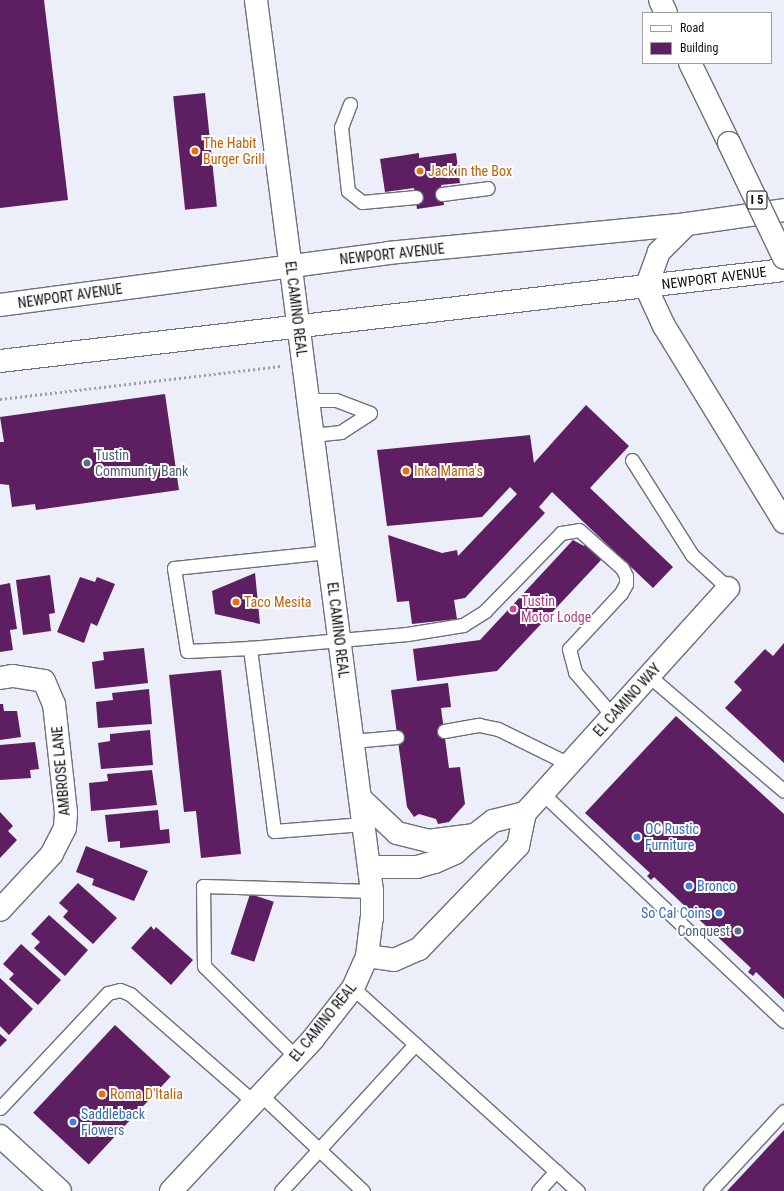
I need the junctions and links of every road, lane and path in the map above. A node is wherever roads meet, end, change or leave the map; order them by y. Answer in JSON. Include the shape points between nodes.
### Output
{"nodes":[{"id":1,"x":256,"y":0,"type":"edge"},
{"id":2,"x":660,"y":0,"type":"edge"},
{"id":3,"x":666,"y":12,"type":"edge"},
{"id":4,"x":690,"y":64,"type":"edge"},
{"id":5,"x":350,"y":104,"type":"dead end"},
{"id":6,"x":488,"y":188,"type":"dead end"},
{"id":7,"x":442,"y":194,"type":"dead end"},
{"id":8,"x":416,"y":197,"type":"dead end"},
{"id":9,"x":784,"y":210,"type":"edge"},
{"id":10,"x":687,"y":224,"type":"junction"},
{"id":11,"x":784,"y":258,"type":"edge"},
{"id":12,"x":290,"y":265,"type":"junction"},
{"id":13,"x":784,"y":270,"type":"edge"},
{"id":14,"x":646,"y":287,"type":"junction"},
{"id":15,"x":0,"y":305,"type":"edge"},
{"id":16,"x":298,"y":325,"type":"junction"},
{"id":17,"x":0,"y":361,"type":"edge"},
{"id":18,"x":261,"y":368,"type":"dead end"},
{"id":19,"x":0,"y":399,"type":"edge"},
{"id":20,"x":308,"y":400,"type":"junction"},
{"id":21,"x":312,"y":435,"type":"junction"},
{"id":22,"x":632,"y":460,"type":"dead end"},
{"id":23,"x":784,"y":522,"type":"edge"},
{"id":24,"x":328,"y":552,"type":"junction"},
{"id":25,"x":728,"y":588,"type":"joint"},
{"id":26,"x":339,"y":639,"type":"junction"},
{"id":27,"x":250,"y":648,"type":"junction"},
{"id":28,"x":649,"y":676,"type":"junction"},
{"id":29,"x":0,"y":678,"type":"edge"},
{"id":30,"x":613,"y":716,"type":"junction"},
{"id":31,"x":444,"y":731,"type":"dead end"},
{"id":32,"x":397,"y":737,"type":"dead end"},
{"id":33,"x":352,"y":741,"type":"junction"},
{"id":34,"x":569,"y":764,"type":"junction"},
{"id":35,"x":784,"y":791,"type":"edge"},
{"id":36,"x":543,"y":794,"type":"junction"},
{"id":37,"x":360,"y":798,"type":"junction"},
{"id":38,"x":526,"y":813,"type":"junction"},
{"id":39,"x":363,"y":824,"type":"junction"},
{"id":40,"x":475,"y":835,"type":"junction"},
{"id":41,"x":369,"y":867,"type":"junction"},
{"id":42,"x":372,"y":891,"type":"junction"},
{"id":43,"x":0,"y":910,"type":"edge"},
{"id":44,"x":367,"y":956,"type":"junction"},
{"id":45,"x":353,"y":988,"type":"junction"},
{"id":46,"x":784,"y":1021,"type":"edge"},
{"id":47,"x":415,"y":1044,"type":"junction"},
{"id":48,"x":296,"y":1057,"type":"junction"},
{"id":49,"x":257,"y":1099,"type":"junction"},
{"id":50,"x":0,"y":1108,"type":"edge"},
{"id":51,"x":784,"y":1111,"type":"edge"},
{"id":52,"x":0,"y":1136,"type":"edge"},
{"id":53,"x":319,"y":1150,"type":"junction"},
{"id":54,"x":556,"y":1171,"type":"junction"},
{"id":55,"x":60,"y":1191,"type":"edge"},
{"id":56,"x":171,"y":1191,"type":"edge"},
{"id":57,"x":281,"y":1191,"type":"edge"},
{"id":58,"x":362,"y":1191,"type":"edge"},
{"id":59,"x":538,"y":1191,"type":"edge"},
{"id":60,"x":578,"y":1191,"type":"edge"},
{"id":61,"x":710,"y":1191,"type":"edge"}],
"edges":[{"from":1,"to":12,"type":"main road","name":"EL CAMINO REAL"},
{"from":2,"to":3,"type":"main road"},
{"from":4,"to":11,"type":"main road","number":"I 5","bridge":true},
{"from":5,"to":8,"type":"lane","via":[[341,127],[348,191],[362,202]]},
{"from":6,"to":7,"type":"lane"},
{"from":9,"to":10,"type":"main road","name":"NEWPORT AVENUE"},
{"from":10,"to":12,"type":"main road","name":"NEWPORT AVENUE"},
{"from":10,"to":14,"type":"main road","via":[[659,252]]},
{"from":12,"to":15,"type":"main road","name":"NEWPORT AVENUE"},
{"from":12,"to":16,"type":"main road","name":"EL CAMINO REAL"},
{"from":13,"to":14,"type":"main road","name":"NEWPORT AVENUE"},
{"from":14,"to":16,"type":"main road","name":"NEWPORT AVENUE"},
{"from":14,"to":23,"type":"main road","via":[[664,326]]},
{"from":16,"to":17,"type":"main road","name":"NEWPORT AVENUE"},
{"from":16,"to":20,"type":"main road","name":"EL CAMINO REAL"},
{"from":18,"to":19,"type":"path"},
{"from":20,"to":21,"type":"main road","name":"EL CAMINO REAL"},
{"from":20,"to":21,"type":"lane","via":[[336,400],[370,413],[341,432]]},
{"from":21,"to":24,"type":"main road","name":"EL CAMINO REAL"},
{"from":22,"to":25,"type":"lane","via":[[692,555]]},
{"from":24,"to":26,"type":"main road","name":"EL CAMINO REAL"},
{"from":24,"to":27,"type":"lane","via":[[174,568],[187,651]]},
{"from":25,"to":28,"type":"main road","name":"EL CAMINO WAY"},
{"from":26,"to":27,"type":"lane"},
{"from":26,"to":30,"type":"lane","via":[[406,634],[464,625],[485,611],[561,533],[579,530],[622,568],[626,576],[626,584],[621,593],[569,649],[575,672]]},
{"from":26,"to":33,"type":"main road","name":"EL CAMINO REAL"},
{"from":27,"to":39,"type":"lane","via":[[274,831]]},
{"from":28,"to":30,"type":"main road","name":"EL CAMINO WAY"},
{"from":28,"to":35,"type":"lane"},
{"from":29,"to":43,"type":"main road","name":"AMBROSE LANE","via":[[13,676],[44,681],[54,704],[65,828],[52,854]]},
{"from":30,"to":34,"type":"main road","name":"EL CAMINO WAY"},
{"from":31,"to":34,"type":"lane","via":[[479,725],[498,729]]},
{"from":32,"to":33,"type":"lane"},
{"from":33,"to":37,"type":"main road","name":"EL CAMINO REAL"},
{"from":34,"to":36,"type":"main road","name":"EL CAMINO WAY"},
{"from":36,"to":38,"type":"main road","name":"EL CAMINO WAY"},
{"from":36,"to":46,"type":"lane"},
{"from":37,"to":39,"type":"main road","name":"EL CAMINO REAL"},
{"from":37,"to":40,"type":"main road","via":[[377,818],[397,833],[411,838],[428,841]]},
{"from":38,"to":40,"type":"main road","via":[[492,821]]},
{"from":38,"to":44,"type":"main road","name":"EL CAMINO WAY","via":[[518,846],[419,949],[394,960]]},
{"from":39,"to":41,"type":"main road","name":"EL CAMINO REAL"},
{"from":40,"to":41,"type":"main road","via":[[455,853],[435,862],[412,867]]},
{"from":41,"to":42,"type":"main road","name":"EL CAMINO REAL"},
{"from":42,"to":44,"type":"main road","name":"EL CAMINO REAL"},
{"from":42,"to":48,"type":"lane","via":[[203,886],[204,966]]},
{"from":44,"to":45,"type":"main road","name":"EL CAMINO REAL"},
{"from":45,"to":47,"type":"lane"},
{"from":45,"to":48,"type":"main road","name":"EL CAMINO REAL"},
{"from":47,"to":53,"type":"lane"},
{"from":47,"to":54,"type":"lane"},
{"from":48,"to":49,"type":"main road","name":"EL CAMINO REAL"},
{"from":49,"to":50,"type":"lane","via":[[130,994],[120,990],[108,993]]},
{"from":49,"to":53,"type":"lane"},
{"from":49,"to":56,"type":"main road","name":"EL CAMINO REAL"},
{"from":51,"to":61,"type":"lane"},
{"from":52,"to":55,"type":"main road"},
{"from":53,"to":57,"type":"lane"},
{"from":53,"to":58,"type":"lane"},
{"from":54,"to":59,"type":"lane"},
{"from":54,"to":60,"type":"lane"}]}
